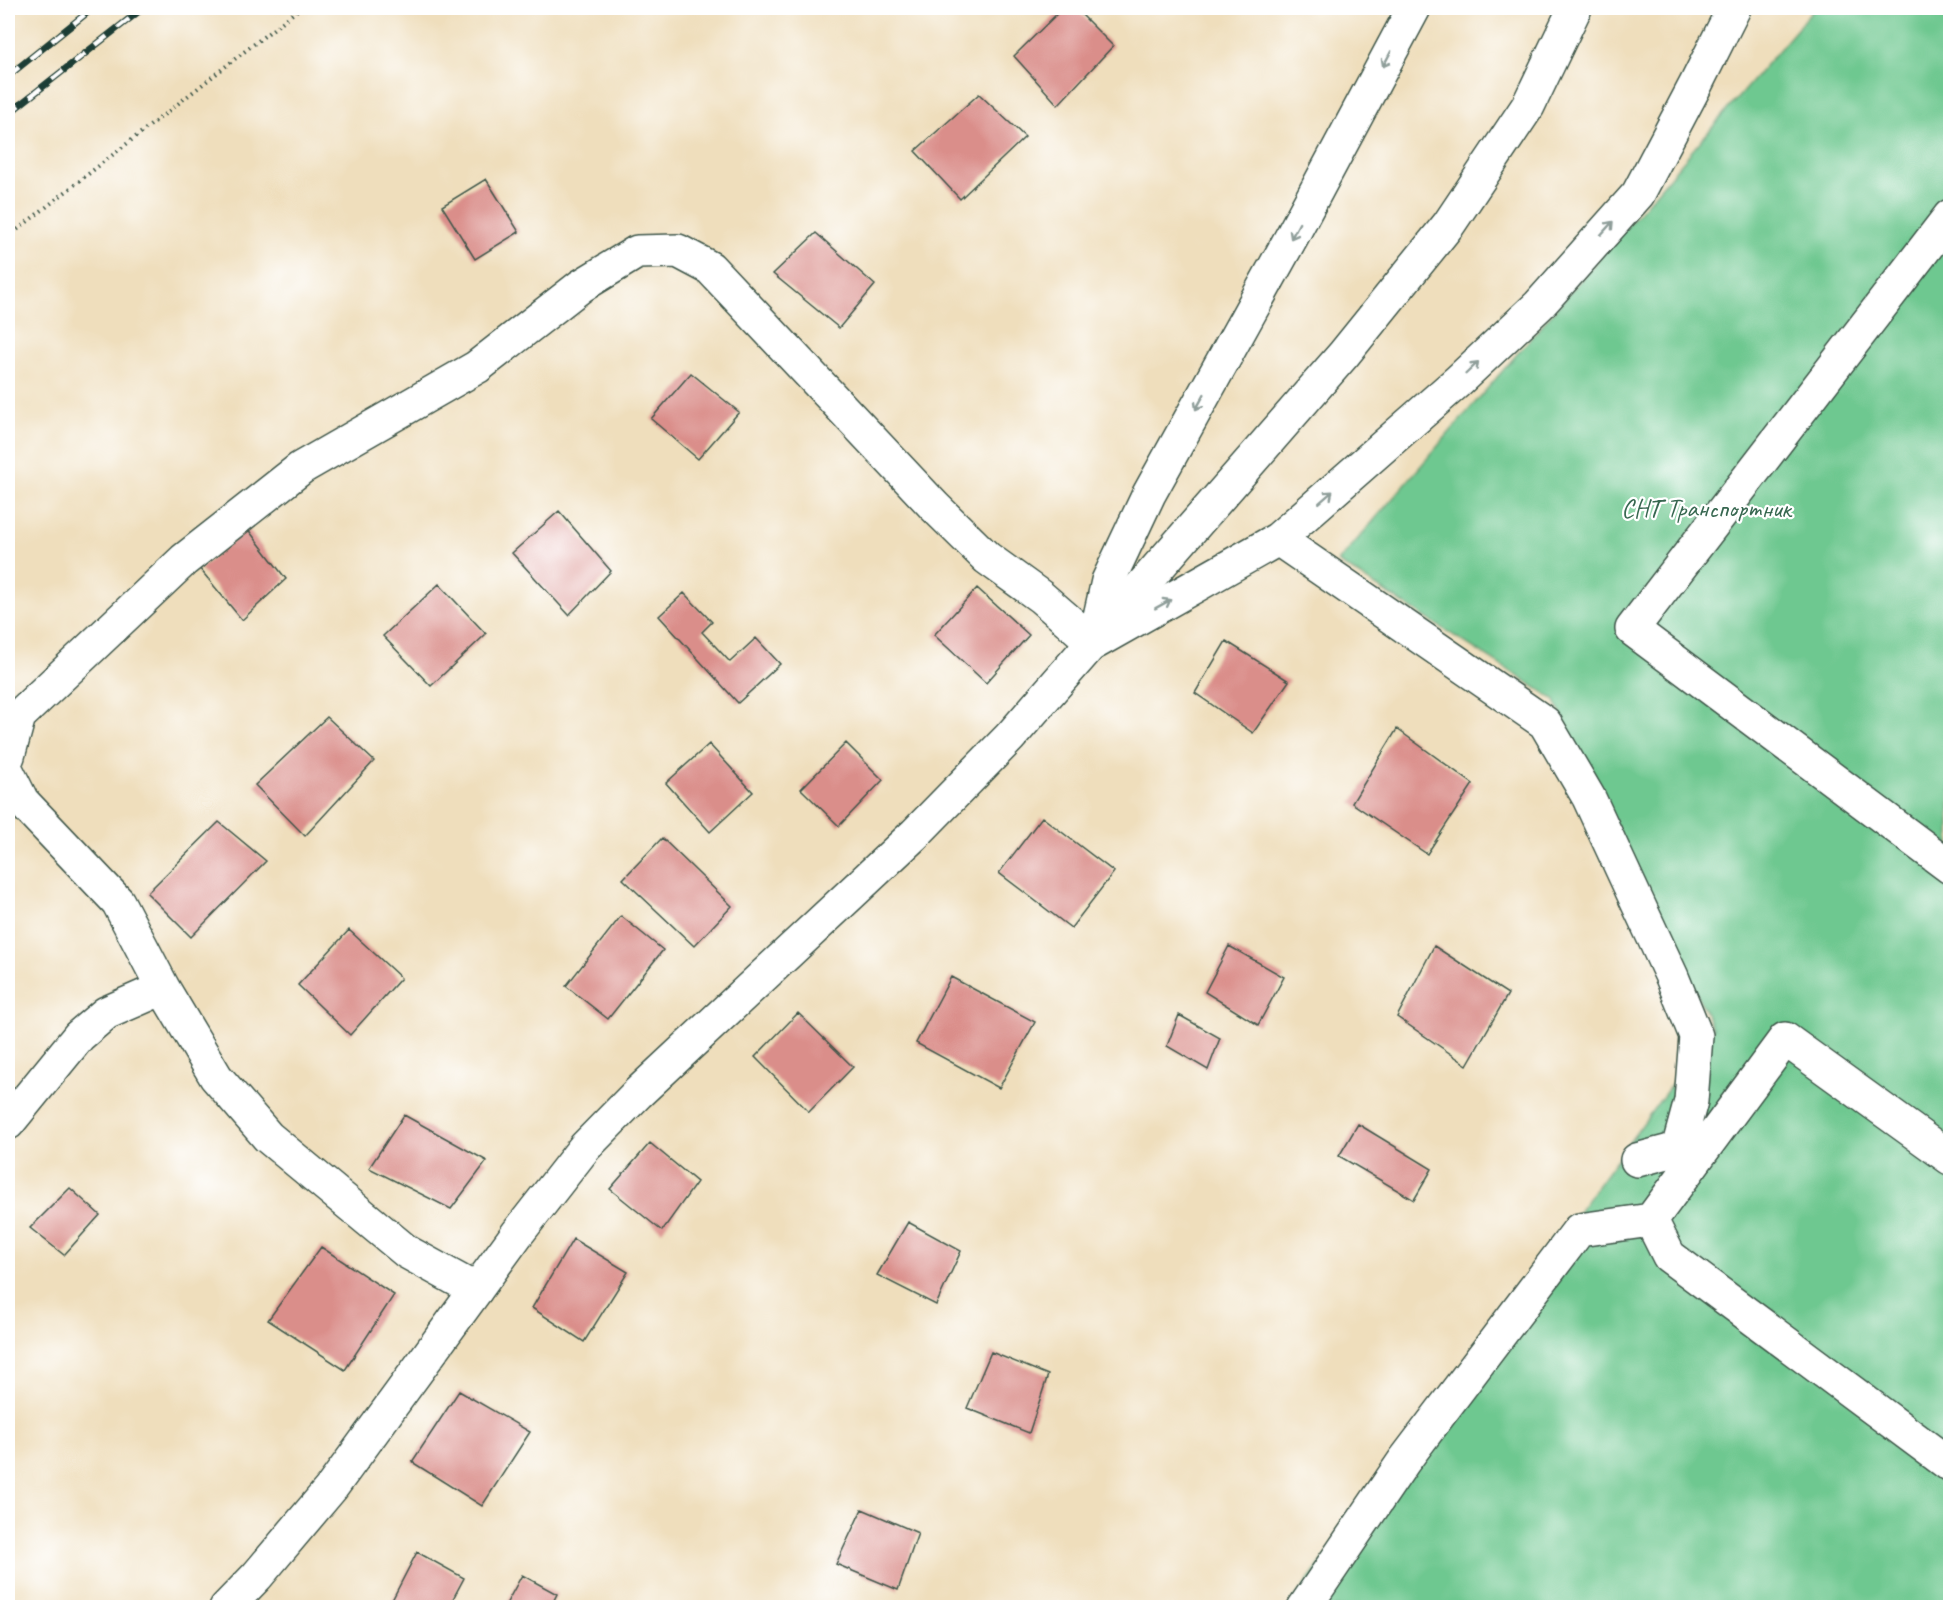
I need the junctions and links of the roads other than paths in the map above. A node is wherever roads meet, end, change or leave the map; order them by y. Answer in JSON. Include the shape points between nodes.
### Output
{"nodes":[{"id":1,"x":1414,"y":8,"type":"edge"},
{"id":2,"x":1575,"y":8,"type":"edge"},
{"id":3,"x":1734,"y":8,"type":"edge"},
{"id":4,"x":1950,"y":216,"type":"edge"},
{"id":5,"x":1278,"y":539,"type":"junction"},
{"id":6,"x":1094,"y":643,"type":"junction"},
{"id":7,"x":8,"y":756,"type":"edge"},
{"id":8,"x":8,"y":773,"type":"edge"},
{"id":9,"x":1950,"y":867,"type":"edge"},
{"id":10,"x":163,"y":988,"type":"junction"},
{"id":11,"x":8,"y":1123,"type":"edge"},
{"id":12,"x":1950,"y":1158,"type":"edge"},
{"id":13,"x":1637,"y":1160,"type":"dead end"},
{"id":14,"x":1651,"y":1220,"type":"junction"},
{"id":15,"x":476,"y":1290,"type":"junction"},
{"id":16,"x":1950,"y":1465,"type":"edge"},
{"id":17,"x":226,"y":1608,"type":"edge"},
{"id":18,"x":1304,"y":1608,"type":"edge"}],
"edges":[{"from":1,"to":6,"type":"main road","one_way":true,"via":[[1149,494],[1108,581]]},
{"from":2,"to":6,"type":"main road","via":[[1528,106],[1449,224],[1344,354]]},
{"from":5,"to":3,"type":"main road","one_way":true,"via":[[1449,390],[1539,305],[1638,194]]},
{"from":4,"to":9,"type":"main road","via":[[1632,629]]},
{"from":6,"to":5,"type":"main road","one_way":true},
{"from":5,"to":13,"type":"main road","via":[[1545,723],[1589,798],[1696,1036],[1691,1101],[1678,1149]]},
{"from":6,"to":7,"type":"main road","via":[[980,551],[710,268],[678,251],[637,252],[581,286],[477,368],[301,468],[184,560],[19,716]]},
{"from":6,"to":15,"type":"main road","via":[[915,834],[638,1093],[585,1148]]},
{"from":8,"to":10,"type":"main road","via":[[22,801],[118,902]]},
{"from":10,"to":11,"type":"main road","via":[[106,1013],[79,1036]]},
{"from":10,"to":15,"type":"main road","via":[[216,1077],[268,1137],[407,1252]]},
{"from":12,"to":14,"type":"main road","via":[[1785,1039]]},
{"from":14,"to":16,"type":"main road","via":[[1669,1256]]},
{"from":14,"to":18,"type":"main road","via":[[1579,1230],[1404,1461]]},
{"from":15,"to":17,"type":"main road","via":[[332,1487]]}]}
